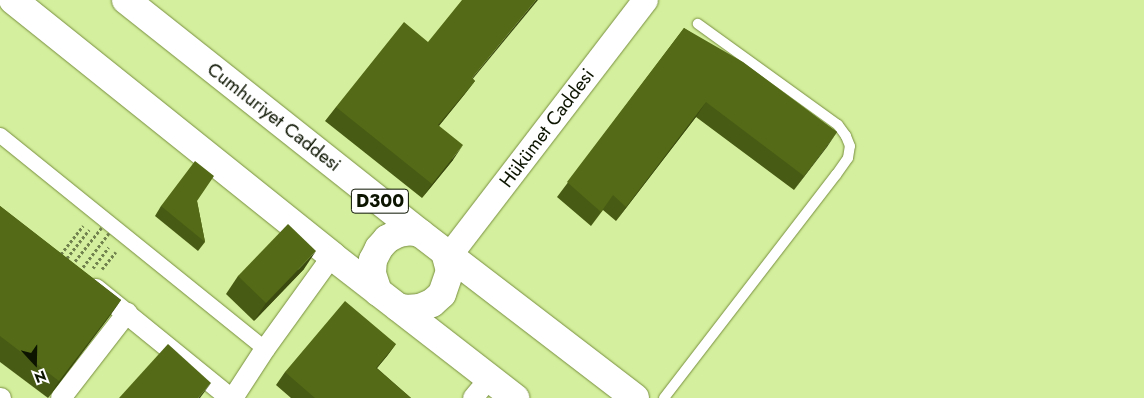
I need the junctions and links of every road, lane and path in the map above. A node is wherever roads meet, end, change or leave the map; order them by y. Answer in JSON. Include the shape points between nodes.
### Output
{"nodes":[{"id":1,"x":13,"y":0,"type":"edge"},
{"id":2,"x":126,"y":0,"type":"edge"},
{"id":3,"x":645,"y":0,"type":"edge"},
{"id":4,"x":698,"y":24,"type":"dead end"},
{"id":5,"x":0,"y":135,"type":"edge"},
{"id":6,"x":84,"y":225,"type":"dead end"},
{"id":7,"x":102,"y":227,"type":"dead end"},
{"id":8,"x":90,"y":229,"type":"dead end"},
{"id":9,"x":420,"y":233,"type":"junction"},
{"id":10,"x":109,"y":234,"type":"dead end"},
{"id":11,"x":110,"y":246,"type":"dead end"},
{"id":12,"x":117,"y":251,"type":"dead end"},
{"id":13,"x":447,"y":253,"type":"junction"},
{"id":14,"x":61,"y":254,"type":"edge"},
{"id":15,"x":332,"y":256,"type":"junction"},
{"id":16,"x":67,"y":258,"type":"edge"},
{"id":17,"x":82,"y":275,"type":"junction"},
{"id":18,"x":388,"y":299,"type":"junction"},
{"id":19,"x":127,"y":313,"type":"junction"},
{"id":20,"x":265,"y":349,"type":"junction"},
{"id":21,"x":481,"y":388,"type":"edge"},
{"id":22,"x":60,"y":398,"type":"edge"},
{"id":23,"x":231,"y":398,"type":"edge"},
{"id":24,"x":516,"y":398,"type":"edge"},
{"id":25,"x":635,"y":398,"type":"edge"},
{"id":26,"x":664,"y":398,"type":"edge"}],
"edges":[{"from":1,"to":15,"type":"highway"},
{"from":2,"to":9,"type":"highway","name":"Cumhuriyet Caddesi","number":"D300"},
{"from":3,"to":13,"type":"street","name":"Hükümet Caddesi"},
{"from":4,"to":26,"type":"lane","via":[[838,125],[850,146],[848,158],[836,175]]},
{"from":5,"to":20,"type":"street"},
{"from":6,"to":14,"type":"path"},
{"from":7,"to":17,"type":"path","bridge":true},
{"from":8,"to":16,"type":"path"},
{"from":9,"to":13,"type":"highway","name":"Cumhuriyet Caddesi","number":"D300"},
{"from":9,"to":18,"type":"highway","via":[[399,233],[388,239],[373,260],[372,273]]},
{"from":10,"to":17,"type":"path","bridge":true},
{"from":11,"to":17,"type":"path"},
{"from":12,"to":17,"type":"path"},
{"from":13,"to":18,"type":"highway","via":[[450,271],[442,294],[432,303],[406,309]]},
{"from":13,"to":25,"type":"highway","name":"Cumhuriyet Caddesi","number":"D300"},
{"from":15,"to":18,"type":"highway"},
{"from":15,"to":20,"type":"street"},
{"from":17,"to":19,"type":"street"},
{"from":18,"to":21,"type":"highway"},
{"from":19,"to":22,"type":"street"},
{"from":19,"to":23,"type":"street"},
{"from":20,"to":23,"type":"street"},
{"from":21,"to":24,"type":"highway"}]}
